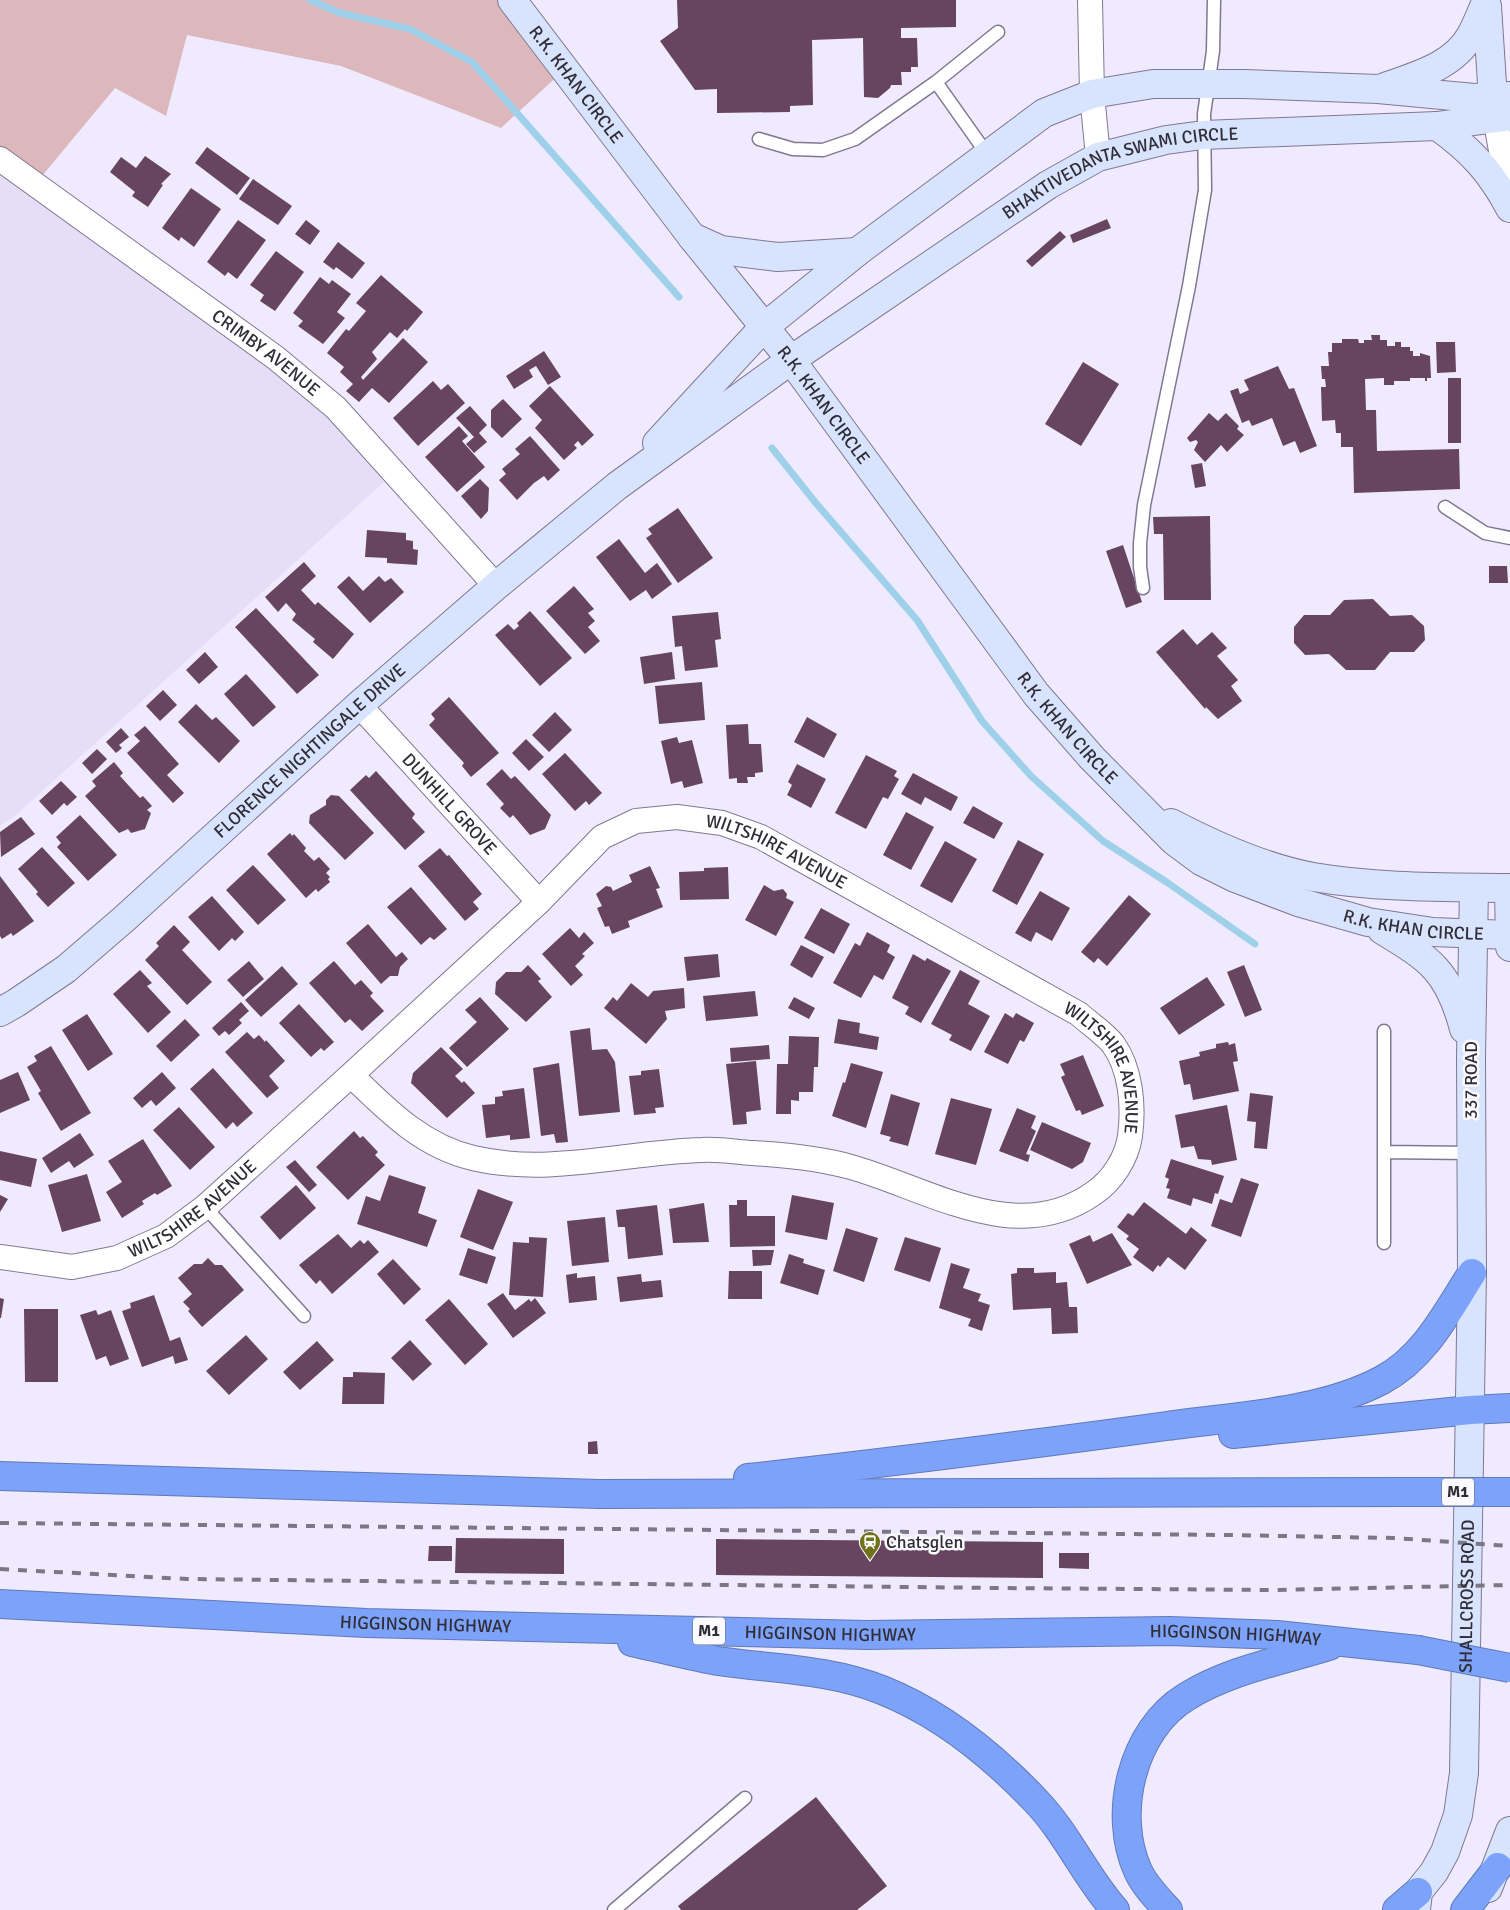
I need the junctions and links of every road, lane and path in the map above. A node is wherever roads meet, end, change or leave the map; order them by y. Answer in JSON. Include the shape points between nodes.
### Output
{"nodes":[{"id":1,"x":512,"y":0,"type":"edge"},
{"id":2,"x":1090,"y":0,"type":"edge"},
{"id":3,"x":1214,"y":0,"type":"edge"},
{"id":4,"x":1486,"y":1,"type":"edge"},
{"id":5,"x":998,"y":32,"type":"dead end"},
{"id":6,"x":936,"y":82,"type":"junction"},
{"id":7,"x":1207,"y":84,"type":"junction"},
{"id":8,"x":1378,"y":89,"type":"junction"},
{"id":9,"x":1092,"y":94,"type":"junction"},
{"id":10,"x":1502,"y":107,"type":"edge"},
{"id":11,"x":1437,"y":126,"type":"junction"},
{"id":12,"x":1203,"y":135,"type":"junction"},
{"id":13,"x":759,"y":139,"type":"dead end"},
{"id":14,"x":987,"y":154,"type":"junction"},
{"id":15,"x":1098,"y":158,"type":"junction"},
{"id":16,"x":0,"y":159,"type":"edge"},
{"id":17,"x":1510,"y":200,"type":"edge"},
{"id":18,"x":1510,"y":208,"type":"edge"},
{"id":19,"x":692,"y":237,"type":"junction"},
{"id":20,"x":857,"y":252,"type":"junction"},
{"id":21,"x":763,"y":328,"type":"junction"},
{"id":22,"x":791,"y":360,"type":"junction"},
{"id":23,"x":617,"y":486,"type":"junction"},
{"id":24,"x":1445,"y":507,"type":"dead end"},
{"id":25,"x":1510,"y":538,"type":"edge"},
{"id":26,"x":496,"y":586,"type":"junction"},
{"id":27,"x":1143,"y":588,"type":"dead end"},
{"id":28,"x":359,"y":705,"type":"junction"},
{"id":29,"x":1139,"y":806,"type":"junction"},
{"id":30,"x":1474,"y":888,"type":"junction"},
{"id":31,"x":1510,"y":888,"type":"edge"},
{"id":32,"x":539,"y":902,"type":"junction"},
{"id":33,"x":1368,"y":922,"type":"junction"},
{"id":34,"x":1473,"y":933,"type":"junction"},
{"id":35,"x":1510,"y":935,"type":"edge"},
{"id":36,"x":1510,"y":947,"type":"edge"},
{"id":37,"x":0,"y":1012,"type":"edge"},
{"id":38,"x":1384,"y":1031,"type":"dead end"},
{"id":39,"x":1471,"y":1057,"type":"junction"},
{"id":40,"x":351,"y":1075,"type":"junction"},
{"id":41,"x":1384,"y":1152,"type":"junction"},
{"id":42,"x":1471,"y":1154,"type":"junction"},
{"id":43,"x":205,"y":1207,"type":"junction"},
{"id":44,"x":1384,"y":1243,"type":"dead end"},
{"id":45,"x":0,"y":1257,"type":"edge"},
{"id":46,"x":1472,"y":1273,"type":"junction"},
{"id":47,"x":304,"y":1316,"type":"dead end"},
{"id":48,"x":1510,"y":1408,"type":"edge"},
{"id":49,"x":1470,"y":1410,"type":"junction"},
{"id":50,"x":1057,"y":1441,"type":"junction"},
{"id":51,"x":0,"y":1476,"type":"edge"},
{"id":52,"x":1510,"y":1492,"type":"edge"},
{"id":53,"x":599,"y":1494,"type":"junction"},
{"id":54,"x":0,"y":1604,"type":"edge"},
{"id":55,"x":571,"y":1628,"type":"junction"},
{"id":56,"x":1343,"y":1642,"type":"junction"},
{"id":57,"x":1510,"y":1668,"type":"edge"},
{"id":58,"x":745,"y":1798,"type":"dead end"},
{"id":59,"x":1510,"y":1831,"type":"edge"},
{"id":60,"x":1498,"y":1867,"type":"junction"},
{"id":61,"x":1417,"y":1901,"type":"edge"},
{"id":62,"x":614,"y":1910,"type":"edge"},
{"id":63,"x":1115,"y":1910,"type":"edge"},
{"id":64,"x":1168,"y":1910,"type":"edge"},
{"id":65,"x":1398,"y":1910,"type":"edge"},
{"id":66,"x":1466,"y":1910,"type":"edge"},
{"id":67,"x":1478,"y":1910,"type":"edge"}],
"edges":[{"from":1,"to":19,"type":"street","name":"R.K. KHAN CIRCLE"},
{"from":2,"to":9,"type":"street"},
{"from":3,"to":7,"type":"lane","via":[[1213,51]]},
{"from":4,"to":8,"type":"street","via":[[1471,36],[1442,65]]},
{"from":4,"to":10,"type":"street"},
{"from":5,"to":6,"type":"lane"},
{"from":6,"to":13,"type":"lane","via":[[855,139],[823,150],[793,149]]},
{"from":6,"to":14,"type":"lane"},
{"from":7,"to":8,"type":"street"},
{"from":7,"to":9,"type":"street","via":[[1153,84]]},
{"from":7,"to":12,"type":"lane"},
{"from":8,"to":10,"type":"street"},
{"from":9,"to":14,"type":"street","via":[[1044,113]]},
{"from":9,"to":15,"type":"street"},
{"from":10,"to":11,"type":"street","name":"BHAKTIVEDANTA SWAMI CIRCLE"},
{"from":10,"to":17,"type":"street"},
{"from":11,"to":12,"type":"street","name":"BHAKTIVEDANTA SWAMI CIRCLE"},
{"from":11,"to":18,"type":"street","via":[[1488,170]]},
{"from":12,"to":15,"type":"street","name":"BHAKTIVEDANTA SWAMI CIRCLE","via":[[1166,140]]},
{"from":12,"to":27,"type":"lane","via":[[1205,190],[1200,224],[1144,505],[1140,559]]},
{"from":14,"to":20,"type":"street"},
{"from":15,"to":22,"type":"street","name":"BHAKTIVEDANTA SWAMI CIRCLE","via":[[1048,185]]},
{"from":16,"to":26,"type":"street","name":"CRIMBY AVENUE","via":[[276,358],[336,408]]},
{"from":19,"to":20,"type":"street","via":[[721,250],[778,257]]},
{"from":19,"to":21,"type":"street","name":"R.K. KHAN CIRCLE"},
{"from":20,"to":21,"type":"street"},
{"from":21,"to":22,"type":"street","name":"R.K. KHAN CIRCLE"},
{"from":21,"to":23,"type":"street","name":"FLORENCE NIGHTINGALE DRIVE"},
{"from":22,"to":23,"type":"street","name":"FLORENCE NIGHTINGALE DRIVE"},
{"from":22,"to":29,"type":"street","name":"R.K. KHAN CIRCLE","via":[[1036,694]]},
{"from":23,"to":26,"type":"street","name":"FLORENCE NIGHTINGALE DRIVE"},
{"from":24,"to":25,"type":"lane","via":[[1485,533]]},
{"from":26,"to":28,"type":"street","name":"FLORENCE NIGHTINGALE DRIVE"},
{"from":28,"to":32,"type":"street","name":"DUNHILL GROVE"},
{"from":28,"to":37,"type":"street","name":"FLORENCE NIGHTINGALE DRIVE","via":[[80,956]]},
{"from":29,"to":30,"type":"street","name":"R.K. KHAN CIRCLE","via":[[1198,837],[1287,870],[1348,881]]},
{"from":29,"to":33,"type":"street","name":"R.K. KHAN CIRCLE","via":[[1174,841],[1201,861],[1298,902]]},
{"from":30,"to":31,"type":"street","name":"R.K. KHAN CIRCLE"},
{"from":30,"to":34,"type":"street","name":"337 ROAD"},
{"from":31,"to":35,"type":"street"},
{"from":32,"to":40,"type":"street","name":"WILTSHIRE AVENUE"},
{"from":32,"to":40,"type":"street","name":"WILTSHIRE AVENUE","via":[[602,837],[636,821],[686,818],[722,823],[761,837],[1079,1014],[1112,1044],[1125,1070],[1131,1099],[1129,1145],[1118,1168],[1104,1186],[1082,1202],[1059,1212],[1003,1216],[819,1159],[703,1150],[584,1163],[517,1163],[474,1158],[435,1145],[395,1117]]},
{"from":33,"to":34,"type":"street","name":"R.K. KHAN CIRCLE","via":[[1410,930]]},
{"from":33,"to":39,"type":"street","via":[[1423,955],[1435,967],[1458,1005]]},
{"from":34,"to":35,"type":"street","name":"R.K. KHAN CIRCLE"},
{"from":34,"to":39,"type":"street","name":"337 ROAD"},
{"from":35,"to":36,"type":"street"},
{"from":38,"to":41,"type":"lane"},
{"from":39,"to":42,"type":"street","name":"337 ROAD"},
{"from":40,"to":43,"type":"street","name":"WILTSHIRE AVENUE"},
{"from":41,"to":42,"type":"lane"},
{"from":41,"to":44,"type":"lane"},
{"from":42,"to":46,"type":"street","name":"337 ROAD"},
{"from":43,"to":45,"type":"street","name":"WILTSHIRE AVENUE","via":[[166,1236],[117,1258],[72,1266]]},
{"from":43,"to":47,"type":"lane"},
{"from":46,"to":49,"type":"street","name":"SHALLCROSS ROAD"},
{"from":46,"to":50,"type":"highway","via":[[1431,1338],[1407,1363],[1383,1379],[1344,1397],[1286,1409]]},
{"from":48,"to":49,"type":"highway"},
{"from":49,"to":50,"type":"highway","via":[[1155,1442]]},
{"from":49,"to":61,"type":"street","name":"SHALLCROSS ROAD","via":[[1464,1773],[1458,1815],[1444,1852]]},
{"from":50,"to":53,"type":"highway"},
{"from":51,"to":53,"type":"highway","number":"M1"},
{"from":52,"to":53,"type":"highway","number":"M1","bridge":true},
{"from":54,"to":55,"type":"highway","name":"HIGGINSON HIGHWAY","number":"M1","via":[[366,1623]]},
{"from":55,"to":56,"type":"highway","name":"HIGGINSON HIGHWAY","number":"M1","via":[[867,1635],[1170,1631],[1277,1635]]},
{"from":55,"to":63,"type":"highway","via":[[717,1661],[810,1671],[882,1690],[943,1722],[1002,1767],[1036,1801]]},
{"from":56,"to":57,"type":"highway","name":"HIGGINSON HIGHWAY","number":"M1","bridge":true,"via":[[1418,1650]]},
{"from":56,"to":64,"type":"highway","via":[[1204,1686],[1171,1707],[1156,1725],[1139,1752],[1132,1775],[1127,1824],[1138,1870]]},
{"from":58,"to":62,"type":"lane"},
{"from":59,"to":60,"type":"street"},
{"from":60,"to":66,"type":"highway"},
{"from":60,"to":67,"type":"street"},
{"from":61,"to":65,"type":"highway"}]}
